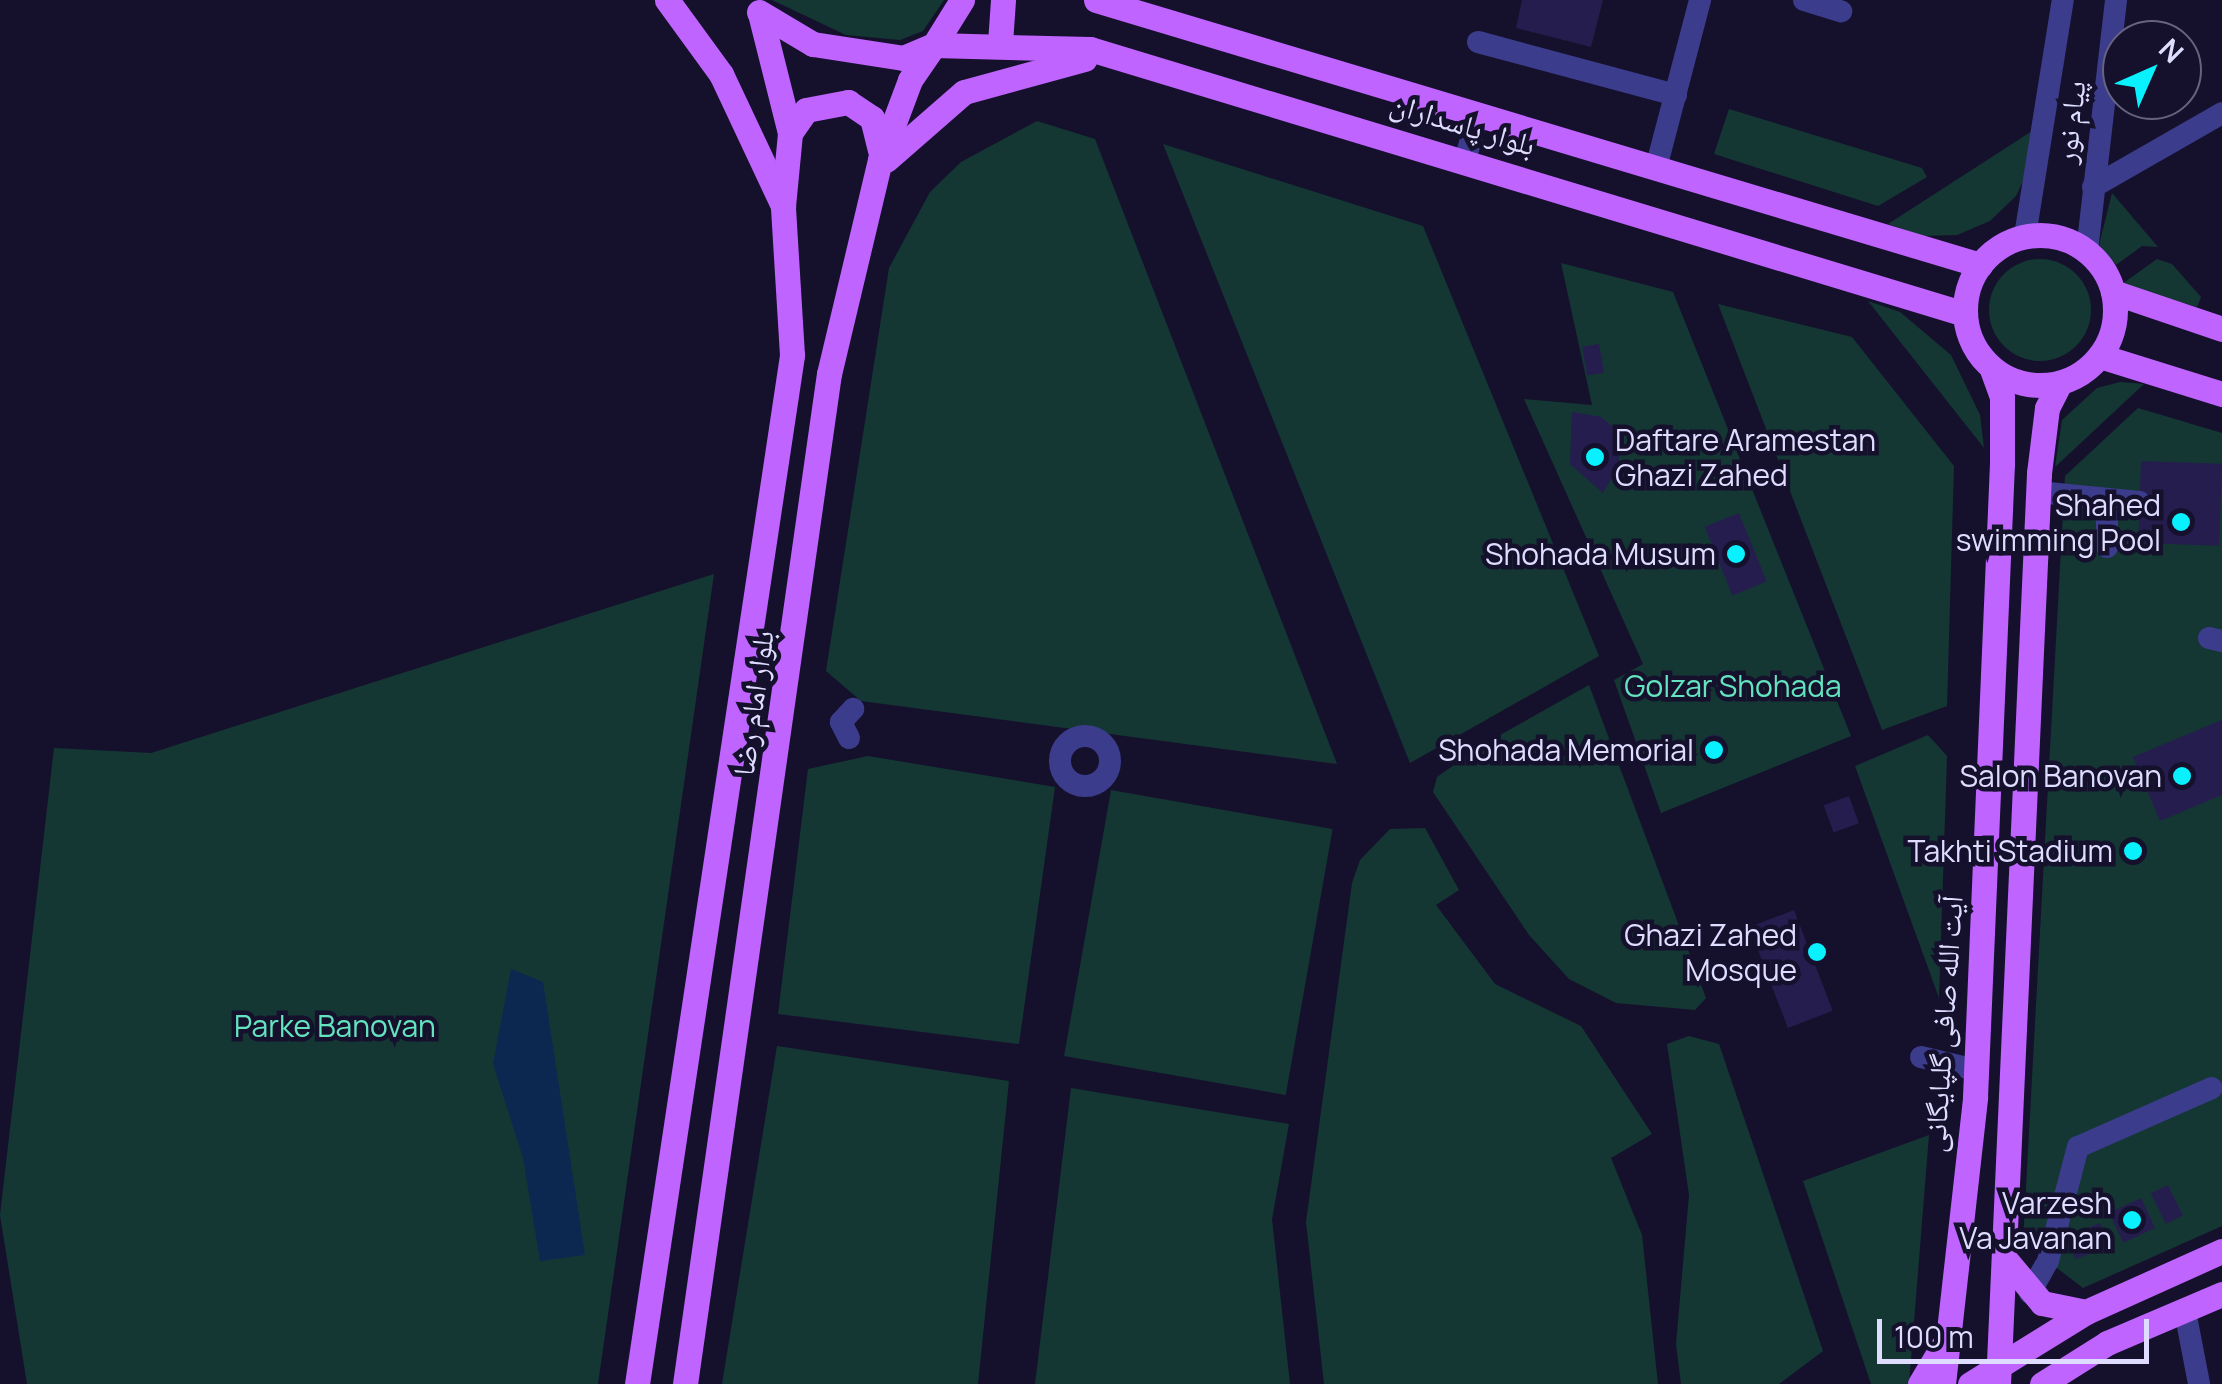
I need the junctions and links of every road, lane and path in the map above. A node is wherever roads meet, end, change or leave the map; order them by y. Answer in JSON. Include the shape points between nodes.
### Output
{"nodes":[{"id":1,"x":666,"y":0,"type":"edge"},
{"id":2,"x":962,"y":0,"type":"edge"},
{"id":3,"x":1003,"y":0,"type":"edge"},
{"id":4,"x":1096,"y":0,"type":"edge"},
{"id":5,"x":1700,"y":0,"type":"edge"},
{"id":6,"x":1804,"y":0,"type":"edge"},
{"id":7,"x":2063,"y":0,"type":"edge"},
{"id":8,"x":2116,"y":0,"type":"edge"},
{"id":9,"x":755,"y":7,"type":"edge"},
{"id":10,"x":1841,"y":11,"type":"dead end"},
{"id":11,"x":1478,"y":42,"type":"dead end"},
{"id":12,"x":1000,"y":43,"type":"junction"},
{"id":13,"x":934,"y":45,"type":"junction"},
{"id":14,"x":1110,"y":55,"type":"junction"},
{"id":15,"x":1676,"y":95,"type":"junction"},
{"id":16,"x":2222,"y":113,"type":"edge"},
{"id":17,"x":1478,"y":114,"type":"junction"},
{"id":18,"x":790,"y":133,"type":"junction"},
{"id":19,"x":1466,"y":158,"type":"junction"},
{"id":20,"x":879,"y":166,"type":"junction"},
{"id":21,"x":1656,"y":168,"type":"junction"},
{"id":22,"x":2093,"y":186,"type":"junction"},
{"id":23,"x":782,"y":206,"type":"junction"},
{"id":24,"x":2025,"y":236,"type":"junction"},
{"id":25,"x":2087,"y":251,"type":"junction"},
{"id":26,"x":1980,"y":265,"type":"junction"},
{"id":27,"x":2113,"y":292,"type":"junction"},
{"id":28,"x":1965,"y":314,"type":"junction"},
{"id":29,"x":2222,"y":328,"type":"edge"},
{"id":30,"x":2100,"y":356,"type":"junction"},
{"id":31,"x":1992,"y":369,"type":"junction"},
{"id":32,"x":2060,"y":384,"type":"junction"},
{"id":33,"x":2222,"y":394,"type":"edge"},
{"id":34,"x":2038,"y":492,"type":"junction"},
{"id":35,"x":2107,"y":499,"type":"junction"},
{"id":36,"x":2140,"y":502,"type":"dead end"},
{"id":37,"x":2107,"y":547,"type":"dead end"},
{"id":38,"x":852,"y":709,"type":"dead end"},
{"id":39,"x":849,"y":738,"type":"dead end"},
{"id":40,"x":1921,"y":1056,"type":"dead end"},
{"id":41,"x":1976,"y":1070,"type":"junction"},
{"id":42,"x":2014,"y":1073,"type":"junction"},
{"id":43,"x":2212,"y":1088,"type":"dead end"},
{"id":44,"x":2222,"y":1251,"type":"edge"},
{"id":45,"x":2006,"y":1260,"type":"junction"},
{"id":46,"x":2030,"y":1293,"type":"junction"},
{"id":47,"x":2222,"y":1294,"type":"edge"},
{"id":48,"x":2184,"y":1311,"type":"junction"},
{"id":49,"x":2086,"y":1312,"type":"junction"},
{"id":50,"x":1947,"y":1339,"type":"junction"},
{"id":51,"x":1999,"y":1375,"type":"edge"},
{"id":52,"x":2045,"y":1383,"type":"edge"},
{"id":53,"x":637,"y":1384,"type":"edge"},
{"id":54,"x":685,"y":1384,"type":"edge"},
{"id":55,"x":1920,"y":1384,"type":"edge"},
{"id":56,"x":1943,"y":1384,"type":"edge"},
{"id":57,"x":1970,"y":1384,"type":"edge"},
{"id":58,"x":2200,"y":1384,"type":"edge"}],
"edges":[{"from":1,"to":23,"type":"main road","via":[[720,74]]},
{"from":2,"to":13,"type":"main road","name":"بلوار امام رضا"},
{"from":3,"to":12,"type":"main road"},
{"from":4,"to":17,"type":"main road","name":"بلوار پاسداران"},
{"from":5,"to":15,"type":"street"},
{"from":6,"to":10,"type":"street"},
{"from":7,"to":24,"type":"street","name":"پیام نور"},
{"from":8,"to":22,"type":"street","name":"پیام نور"},
{"from":9,"to":13,"type":"main road","name":"بلوار پاسداران","via":[[842,52],[903,58]]},
{"from":9,"to":18,"type":"main road"},
{"from":11,"to":15,"type":"street"},
{"from":12,"to":13,"type":"main road","name":"بلوار پاسداران"},
{"from":12,"to":14,"type":"main road","name":"بلوار پاسداران"},
{"from":13,"to":20,"type":"main road","name":"بلوار امام رضا","via":[[910,80]]},
{"from":14,"to":19,"type":"main road","name":"بلوار پاسداران"},
{"from":14,"to":20,"type":"main road","via":[[964,92],[904,137]]},
{"from":15,"to":21,"type":"street","via":[[1661,124]]},
{"from":16,"to":22,"type":"street"},
{"from":17,"to":19,"type":"street"},
{"from":17,"to":21,"type":"main road","name":"بلوار پاسداران"},
{"from":18,"to":20,"type":"main road","via":[[819,103],[848,102],[872,118]]},
{"from":18,"to":23,"type":"main road"},
{"from":19,"to":28,"type":"main road","name":"بلوار پاسداران"},
{"from":20,"to":54,"type":"main road","name":"بلوار امام رضا","via":[[829,374]]},
{"from":21,"to":26,"type":"main road","name":"بلوار پاسداران"},
{"from":22,"to":25,"type":"street","name":"پیام نور"},
{"from":23,"to":53,"type":"main road","name":"بلوار امام رضا","via":[[792,355]]},
{"from":24,"to":25,"type":"main road","via":[[2057,238]]},
{"from":24,"to":26,"type":"main road"},
{"from":25,"to":27,"type":"main road"},
{"from":26,"to":28,"type":"main road"},
{"from":27,"to":29,"type":"main road"},
{"from":27,"to":30,"type":"main road","via":[[2116,314]]},
{"from":28,"to":31,"type":"main road"},
{"from":30,"to":32,"type":"main road"},
{"from":30,"to":33,"type":"main road"},
{"from":31,"to":32,"type":"main road","via":[[2025,383]]},
{"from":31,"to":41,"type":"main road","name":"آیت الله صافی گلپایگانی","via":[[2002,397],[2002,464]]},
{"from":32,"to":34,"type":"main road","via":[[2047,408]]},
{"from":34,"to":35,"type":"street"},
{"from":34,"to":42,"type":"main road"},
{"from":35,"to":36,"type":"street"},
{"from":35,"to":37,"type":"street"},
{"from":38,"to":39,"type":"street","via":[[840,722]]},
{"from":40,"to":41,"type":"street"},
{"from":41,"to":42,"type":"main road"},
{"from":41,"to":50,"type":"main road","name":"آیت الله صافی گلپایگانی"},
{"from":42,"to":45,"type":"main road"},
{"from":43,"to":46,"type":"street","via":[[2078,1147],[2048,1262]]},
{"from":44,"to":49,"type":"main road"},
{"from":45,"to":46,"type":"main road"},
{"from":45,"to":51,"type":"main road"},
{"from":46,"to":49,"type":"main road"},
{"from":47,"to":48,"type":"main road"},
{"from":48,"to":52,"type":"main road","via":[[2107,1343]]},
{"from":48,"to":58,"type":"street"},
{"from":49,"to":51,"type":"main road"},
{"from":50,"to":55,"type":"main road"},
{"from":50,"to":56,"type":"main road","name":"آیت الله صافی گلپایگانی"},
{"from":51,"to":57,"type":"main road"}]}
